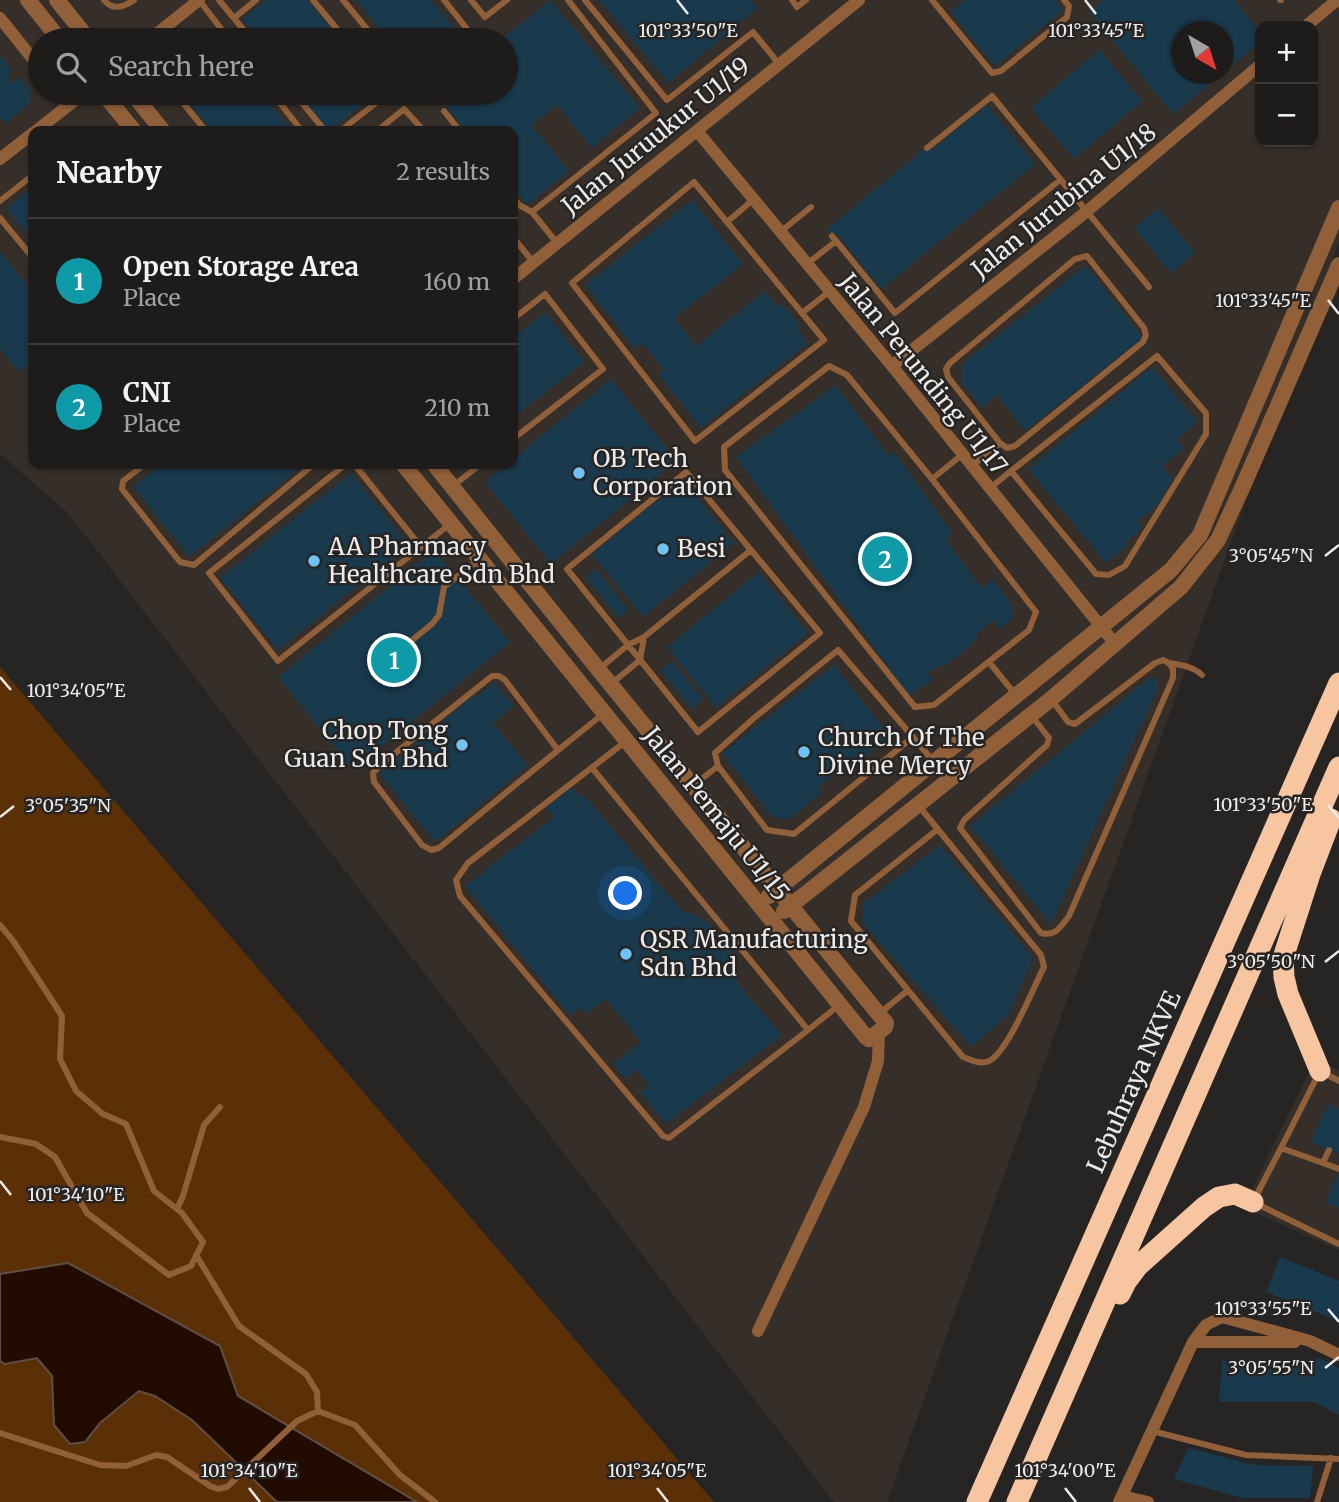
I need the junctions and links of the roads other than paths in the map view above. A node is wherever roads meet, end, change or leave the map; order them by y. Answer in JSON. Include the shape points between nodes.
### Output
{"nodes":[{"id":1,"x":28,"y":0,"type":"edge"},
{"id":2,"x":57,"y":0,"type":"edge"},
{"id":3,"x":104,"y":0,"type":"edge"},
{"id":4,"x":134,"y":0,"type":"edge"},
{"id":5,"x":199,"y":0,"type":"edge"},
{"id":6,"x":219,"y":0,"type":"edge"},
{"id":7,"x":256,"y":0,"type":"edge"},
{"id":8,"x":313,"y":0,"type":"edge"},
{"id":9,"x":343,"y":0,"type":"edge"},
{"id":10,"x":444,"y":0,"type":"edge"},
{"id":11,"x":471,"y":0,"type":"edge"},
{"id":12,"x":507,"y":0,"type":"edge"},
{"id":13,"x":568,"y":0,"type":"edge"},
{"id":14,"x":585,"y":0,"type":"edge"},
{"id":15,"x":792,"y":0,"type":"edge"},
{"id":16,"x":806,"y":0,"type":"edge"},
{"id":17,"x":859,"y":0,"type":"edge"},
{"id":18,"x":932,"y":0,"type":"edge"},
{"id":19,"x":1064,"y":0,"type":"edge"},
{"id":20,"x":1336,"y":0,"type":"edge"},
{"id":21,"x":0,"y":18,"type":"edge"},
{"id":22,"x":234,"y":18,"type":"junction"},
{"id":23,"x":1312,"y":21,"type":"edge"},
{"id":24,"x":50,"y":28,"type":"edge"},
{"id":25,"x":79,"y":28,"type":"edge"},
{"id":26,"x":164,"y":28,"type":"edge"},
{"id":27,"x":220,"y":28,"type":"edge"},
{"id":28,"x":242,"y":28,"type":"edge"},
{"id":29,"x":336,"y":28,"type":"edge"},
{"id":30,"x":366,"y":28,"type":"edge"},
{"id":31,"x":466,"y":28,"type":"edge"},
{"id":32,"x":28,"y":53,"type":"edge"},
{"id":33,"x":779,"y":64,"type":"junction"},
{"id":34,"x":1255,"y":69,"type":"edge"},
{"id":35,"x":69,"y":105,"type":"edge"},
{"id":36,"x":113,"y":105,"type":"edge"},
{"id":37,"x":142,"y":105,"type":"edge"},
{"id":38,"x":185,"y":105,"type":"edge"},
{"id":39,"x":281,"y":105,"type":"edge"},
{"id":40,"x":304,"y":105,"type":"edge"},
{"id":41,"x":374,"y":105,"type":"edge"},
{"id":42,"x":444,"y":111,"type":"dead end"},
{"id":43,"x":42,"y":126,"type":"edge"},
{"id":44,"x":130,"y":126,"type":"edge"},
{"id":45,"x":159,"y":126,"type":"edge"},
{"id":46,"x":202,"y":126,"type":"edge"},
{"id":47,"x":298,"y":126,"type":"edge"},
{"id":48,"x":321,"y":126,"type":"edge"},
{"id":49,"x":346,"y":126,"type":"edge"},
{"id":50,"x":383,"y":126,"type":"edge"},
{"id":51,"x":419,"y":126,"type":"edge"},
{"id":52,"x":456,"y":126,"type":"edge"},
{"id":53,"x":697,"y":131,"type":"junction"},
{"id":54,"x":28,"y":137,"type":"edge"},
{"id":55,"x":928,"y":148,"type":"dead end"},
{"id":56,"x":1,"y":157,"type":"edge"},
{"id":57,"x":28,"y":179,"type":"edge"},
{"id":58,"x":1060,"y":180,"type":"junction"},
{"id":59,"x":754,"y":200,"type":"junction"},
{"id":60,"x":0,"y":201,"type":"edge"},
{"id":61,"x":518,"y":204,"type":"edge"},
{"id":62,"x":811,"y":207,"type":"dead end"},
{"id":63,"x":1339,"y":208,"type":"edge"},
{"id":64,"x":532,"y":212,"type":"junction"},
{"id":65,"x":1086,"y":212,"type":"junction"},
{"id":66,"x":0,"y":218,"type":"edge"},
{"id":67,"x":727,"y":222,"type":"junction"},
{"id":68,"x":780,"y":232,"type":"junction"},
{"id":69,"x":518,"y":243,"type":"edge"},
{"id":70,"x":557,"y":243,"type":"junction"},
{"id":71,"x":28,"y":252,"type":"edge"},
{"id":72,"x":533,"y":262,"type":"junction"},
{"id":73,"x":807,"y":264,"type":"junction"},
{"id":74,"x":1339,"y":265,"type":"edge"},
{"id":75,"x":518,"y":275,"type":"edge"},
{"id":76,"x":1149,"y":287,"type":"dead end"},
{"id":77,"x":830,"y":291,"type":"junction"},
{"id":78,"x":802,"y":313,"type":"junction"},
{"id":79,"x":518,"y":315,"type":"edge"},
{"id":80,"x":892,"y":366,"type":"junction"},
{"id":81,"x":518,"y":435,"type":"edge"},
{"id":82,"x":1000,"y":443,"type":"junction"},
{"id":83,"x":963,"y":454,"type":"junction"},
{"id":84,"x":972,"y":466,"type":"junction"},
{"id":85,"x":139,"y":469,"type":"edge"},
{"id":86,"x":308,"y":469,"type":"edge"},
{"id":87,"x":340,"y":469,"type":"edge"},
{"id":88,"x":358,"y":469,"type":"edge"},
{"id":89,"x":408,"y":469,"type":"edge"},
{"id":90,"x":439,"y":469,"type":"edge"},
{"id":91,"x":473,"y":470,"type":"edge"},
{"id":92,"x":1011,"y":471,"type":"junction"},
{"id":93,"x":932,"y":479,"type":"junction"},
{"id":94,"x":453,"y":486,"type":"junction"},
{"id":95,"x":990,"y":489,"type":"junction"},
{"id":96,"x":452,"y":523,"type":"junction"},
{"id":97,"x":421,"y":548,"type":"junction"},
{"id":98,"x":751,"y":550,"type":"junction"},
{"id":99,"x":480,"y":558,"type":"junction"},
{"id":100,"x":1101,"y":627,"type":"junction"},
{"id":101,"x":644,"y":637,"type":"junction"},
{"id":102,"x":1115,"y":644,"type":"junction"},
{"id":103,"x":628,"y":645,"type":"junction"},
{"id":104,"x":640,"y":660,"type":"junction"},
{"id":105,"x":989,"y":662,"type":"junction"},
{"id":106,"x":384,"y":663,"type":"dead end"},
{"id":107,"x":1168,"y":663,"type":"junction"},
{"id":108,"x":598,"y":669,"type":"junction"},
{"id":109,"x":1202,"y":675,"type":"dead end"},
{"id":110,"x":1339,"y":683,"type":"edge"},
{"id":111,"x":610,"y":684,"type":"junction"},
{"id":112,"x":1016,"y":696,"type":"junction"},
{"id":113,"x":1051,"y":699,"type":"junction"},
{"id":114,"x":604,"y":712,"type":"junction"},
{"id":115,"x":1031,"y":714,"type":"junction"},
{"id":116,"x":913,"y":737,"type":"junction"},
{"id":117,"x":627,"y":740,"type":"junction"},
{"id":118,"x":558,"y":750,"type":"junction"},
{"id":119,"x":934,"y":762,"type":"junction"},
{"id":120,"x":718,"y":766,"type":"junction"},
{"id":121,"x":1339,"y":767,"type":"edge"},
{"id":122,"x":592,"y":768,"type":"junction"},
{"id":123,"x":694,"y":786,"type":"junction"},
{"id":124,"x":1339,"y":798,"type":"edge"},
{"id":125,"x":918,"y":804,"type":"junction"},
{"id":126,"x":938,"y":829,"type":"junction"},
{"id":127,"x":777,"y":889,"type":"junction"},
{"id":128,"x":759,"y":904,"type":"junction"},
{"id":129,"x":790,"y":906,"type":"junction"},
{"id":130,"x":772,"y":920,"type":"junction"},
{"id":131,"x":0,"y":925,"type":"edge"},
{"id":132,"x":908,"y":991,"type":"junction"},
{"id":133,"x":840,"y":1004,"type":"junction"},
{"id":134,"x":878,"y":1014,"type":"junction"},
{"id":135,"x":808,"y":1030,"type":"junction"},
{"id":136,"x":879,"y":1031,"type":"junction"},
{"id":137,"x":1330,"y":1076,"type":"edge"},
{"id":138,"x":220,"y":1107,"type":"dead end"},
{"id":139,"x":0,"y":1137,"type":"edge"},
{"id":140,"x":1281,"y":1149,"type":"junction"},
{"id":141,"x":1329,"y":1150,"type":"dead end"},
{"id":142,"x":1323,"y":1163,"type":"junction"},
{"id":143,"x":1339,"y":1169,"type":"edge"},
{"id":144,"x":1254,"y":1202,"type":"junction"},
{"id":145,"x":177,"y":1209,"type":"junction"},
{"id":146,"x":1339,"y":1244,"type":"edge"},
{"id":147,"x":196,"y":1255,"type":"junction"},
{"id":148,"x":758,"y":1331,"type":"dead end"},
{"id":149,"x":1193,"y":1342,"type":"junction"},
{"id":150,"x":1310,"y":1342,"type":"junction"},
{"id":151,"x":1339,"y":1355,"type":"edge"},
{"id":152,"x":1063,"y":1397,"type":"junction"},
{"id":153,"x":318,"y":1411,"type":"junction"},
{"id":154,"x":1152,"y":1431,"type":"junction"},
{"id":155,"x":0,"y":1433,"type":"edge"},
{"id":156,"x":1335,"y":1459,"type":"edge"},
{"id":157,"x":1121,"y":1499,"type":"edge"},
{"id":158,"x":435,"y":1502,"type":"edge"},
{"id":159,"x":977,"y":1502,"type":"edge"},
{"id":160,"x":1017,"y":1502,"type":"edge"},
{"id":161,"x":1148,"y":1502,"type":"edge"},
{"id":162,"x":1317,"y":1502,"type":"edge"}],
"edges":[{"from":1,"to":24,"type":"street"},
{"from":2,"to":25,"type":"street"},
{"from":3,"to":4,"type":"lane","via":[[117,8]]},
{"from":5,"to":26,"type":"street"},
{"from":5,"to":27,"type":"lane"},
{"from":6,"to":22,"type":"lane"},
{"from":7,"to":22,"type":"lane"},
{"from":8,"to":29,"type":"lane"},
{"from":9,"to":30,"type":"lane"},
{"from":10,"to":31,"type":"lane"},
{"from":11,"to":12,"type":"lane","via":[[485,18]]},
{"from":13,"to":64,"type":"lane","via":[[656,113]]},
{"from":14,"to":33,"type":"lane","via":[[667,100],[753,32]]},
{"from":15,"to":16,"type":"lane","via":[[797,7]]},
{"from":17,"to":33,"type":"street","name":"Jalan Juruukur U1/19"},
{"from":18,"to":19,"type":"lane","via":[[992,73],[1001,71],[1067,17],[1069,6]]},
{"from":20,"to":23,"type":"street"},
{"from":21,"to":32,"type":"street"},
{"from":22,"to":28,"type":"lane"},
{"from":33,"to":53,"type":"street","name":"Jalan Juruukur U1/19"},
{"from":34,"to":65,"type":"street","name":"Jalan Jurubina U1/18"},
{"from":35,"to":43,"type":"street"},
{"from":36,"to":44,"type":"street"},
{"from":37,"to":45,"type":"street"},
{"from":38,"to":46,"type":"lane"},
{"from":39,"to":47,"type":"lane"},
{"from":40,"to":48,"type":"lane"},
{"from":41,"to":49,"type":"lane"},
{"from":42,"to":52,"type":"lane"},
{"from":50,"to":51,"type":"lane","via":[[404,109]]},
{"from":53,"to":59,"type":"street","name":"Jalan Perunding U1/17"},
{"from":53,"to":70,"type":"street","name":"Jalan Juruukur U1/19"},
{"from":54,"to":56,"type":"street"},
{"from":55,"to":58,"type":"lane","via":[[992,96]]},
{"from":57,"to":60,"type":"lane"},
{"from":58,"to":65,"type":"lane"},
{"from":58,"to":73,"type":"lane","via":[[895,313],[834,238]]},
{"from":59,"to":67,"type":"lane"},
{"from":59,"to":68,"type":"street","name":"Jalan Perunding U1/17"},
{"from":61,"to":64,"type":"lane"},
{"from":62,"to":68,"type":"lane"},
{"from":63,"to":100,"type":"street","via":[[1200,535],[1171,570]]},
{"from":64,"to":70,"type":"lane"},
{"from":65,"to":76,"type":"lane"},
{"from":65,"to":80,"type":"street","name":"Jalan Jurubina U1/18"},
{"from":66,"to":71,"type":"lane"},
{"from":67,"to":78,"type":"lane"},
{"from":67,"to":78,"type":"lane","via":[[694,182],[572,283],[695,440],[824,340]]},
{"from":68,"to":73,"type":"street","name":"Jalan Perunding U1/17"},
{"from":69,"to":72,"type":"lane"},
{"from":70,"to":72,"type":"street","name":"Jalan Juruukur U1/19"},
{"from":72,"to":75,"type":"street","name":"Jalan Juruukur U1/19"},
{"from":73,"to":77,"type":"street","name":"Jalan Perunding U1/17"},
{"from":74,"to":102,"type":"street","via":[[1218,540],[1181,587]]},
{"from":77,"to":78,"type":"lane"},
{"from":77,"to":80,"type":"street","name":"Jalan Perunding U1/17"},
{"from":79,"to":81,"type":"lane","via":[[545,294],[603,369]]},
{"from":80,"to":83,"type":"street","name":"Jalan Perunding U1/17"},
{"from":82,"to":82,"type":"lane","via":[[1007,448],[1015,446],[1143,342],[1144,328],[1087,256],[1076,259],[946,369]]},
{"from":82,"to":84,"type":"lane"},
{"from":83,"to":84,"type":"street","name":"Jalan Perunding U1/17"},
{"from":83,"to":93,"type":"lane"},
{"from":84,"to":95,"type":"street","name":"Jalan Perunding U1/17"},
{"from":85,"to":86,"type":"lane","via":[[123,481],[122,489],[180,562],[194,565]]},
{"from":87,"to":97,"type":"lane","via":[[209,573],[278,661]]},
{"from":88,"to":97,"type":"lane"},
{"from":89,"to":96,"type":"street","name":"Jalan Pemaju U1/15"},
{"from":90,"to":94,"type":"street","name":"Jalan Pemaju U1/15"},
{"from":91,"to":94,"type":"lane"},
{"from":92,"to":92,"type":"lane","via":[[1096,574],[1109,575],[1125,566],[1206,434],[1206,413],[1157,356]]},
{"from":92,"to":95,"type":"lane"},
{"from":93,"to":105,"type":"lane","via":[[1036,612],[1029,631]]},
{"from":93,"to":105,"type":"lane","via":[[847,375],[829,366],[724,447],[725,470],[915,707],[934,705]]},
{"from":94,"to":108,"type":"street","name":"Jalan Pemaju U1/15"},
{"from":95,"to":100,"type":"street","name":"Jalan Perunding U1/17"},
{"from":96,"to":97,"type":"lane"},
{"from":96,"to":99,"type":"street","name":"Jalan Pemaju U1/15"},
{"from":98,"to":101,"type":"lane"},
{"from":98,"to":103,"type":"lane","via":[[686,472],[567,569]]},
{"from":98,"to":104,"type":"lane","via":[[820,633],[698,732]]},
{"from":99,"to":106,"type":"lane","via":[[444,587],[439,615],[432,624]]},
{"from":99,"to":114,"type":"street","name":"Jalan Pemaju U1/15"},
{"from":100,"to":102,"type":"street","name":"Jalan Perunding U1/17"},
{"from":100,"to":112,"type":"street"},
{"from":101,"to":103,"type":"lane"},
{"from":101,"to":104,"type":"lane"},
{"from":102,"to":113,"type":"street"},
{"from":103,"to":104,"type":"lane"},
{"from":103,"to":108,"type":"lane"},
{"from":104,"to":111,"type":"lane"},
{"from":105,"to":112,"type":"lane"},
{"from":107,"to":109,"type":"lane"},
{"from":107,"to":113,"type":"lane","via":[[1155,663],[1075,724],[1068,722]]},
{"from":107,"to":115,"type":"lane","via":[[1173,678],[1080,891],[1069,916],[1049,935],[1041,933],[960,828],[1047,746],[1049,738]]},
{"from":108,"to":111,"type":"street","name":"Jalan Pemaju U1/15"},
{"from":110,"to":159,"type":"highway","name":"Lebuhraya NKVE"},
{"from":111,"to":123,"type":"street","name":"Jalan Pemaju U1/15"},
{"from":112,"to":119,"type":"street"},
{"from":113,"to":115,"type":"street"},
{"from":114,"to":117,"type":"street","name":"Jalan Pemaju U1/15"},
{"from":114,"to":118,"type":"lane"},
{"from":115,"to":125,"type":"street"},
{"from":116,"to":119,"type":"lane"},
{"from":116,"to":120,"type":"lane","via":[[794,834],[767,830]]},
{"from":116,"to":120,"type":"lane","via":[[838,650],[715,753]]},
{"from":117,"to":122,"type":"lane"},
{"from":117,"to":128,"type":"street","name":"Jalan Pemaju U1/15"},
{"from":118,"to":118,"type":"lane","via":[[431,850],[422,845],[374,782],[373,773],[379,766],[492,676],[505,680]]},
{"from":119,"to":127,"type":"street"},
{"from":120,"to":123,"type":"lane"},
{"from":121,"to":152,"type":"highway"},
{"from":122,"to":135,"type":"lane"},
{"from":122,"to":135,"type":"lane","via":[[468,863],[456,880],[460,896],[663,1136],[675,1135]]},
{"from":123,"to":127,"type":"street","name":"Jalan Pemaju U1/15"},
{"from":124,"to":137,"type":"highway","via":[[1283,958],[1288,994]]},
{"from":125,"to":126,"type":"lane"},
{"from":125,"to":129,"type":"street"},
{"from":126,"to":132,"type":"lane","via":[[855,895],[851,921]]},
{"from":126,"to":132,"type":"lane","via":[[1041,955],[1044,967],[1003,1049],[989,1062],[963,1057]]},
{"from":127,"to":128,"type":"street"},
{"from":127,"to":129,"type":"street","name":"Jalan Pemaju U1/15"},
{"from":128,"to":130,"type":"street","name":"Jalan Pemaju U1/15"},
{"from":129,"to":130,"type":"street"},
{"from":129,"to":134,"type":"street","name":"Jalan Pemaju U1/15"},
{"from":130,"to":133,"type":"street","name":"Jalan Pemaju U1/15"},
{"from":131,"to":145,"type":"lane","via":[[62,1016],[60,1059],[76,1091],[103,1114],[125,1124],[154,1191]]},
{"from":132,"to":134,"type":"lane"},
{"from":133,"to":135,"type":"lane"},
{"from":133,"to":136,"type":"street","name":"Jalan Pemaju U1/15","via":[[869,1039]]},
{"from":134,"to":136,"type":"street","via":[[886,1023]]},
{"from":136,"to":148,"type":"street","via":[[878,1061],[864,1107]]},
{"from":137,"to":140,"type":"lane"},
{"from":138,"to":145,"type":"lane","via":[[204,1125]]},
{"from":139,"to":147,"type":"lane","via":[[36,1144],[55,1157],[87,1213],[169,1275],[191,1266]]},
{"from":140,"to":142,"type":"lane"},
{"from":140,"to":144,"type":"lane"},
{"from":141,"to":142,"type":"lane"},
{"from":142,"to":143,"type":"lane"},
{"from":144,"to":146,"type":"lane"},
{"from":144,"to":152,"type":"highway","via":[[1235,1194],[1219,1197],[1138,1266]]},
{"from":145,"to":147,"type":"lane","via":[[202,1242]]},
{"from":147,"to":153,"type":"lane","via":[[239,1326],[306,1374],[317,1392]]},
{"from":149,"to":150,"type":"street"},
{"from":149,"to":150,"type":"street","via":[[1206,1325],[1222,1317]]},
{"from":149,"to":154,"type":"street"},
{"from":150,"to":151,"type":"street"},
{"from":152,"to":160,"type":"highway"},
{"from":153,"to":155,"type":"lane","via":[[297,1421],[227,1487],[218,1489],[167,1457],[156,1455],[126,1466],[100,1465]]},
{"from":153,"to":158,"type":"lane","via":[[355,1425],[400,1475]]},
{"from":154,"to":156,"type":"lane","via":[[1246,1455]]},
{"from":154,"to":157,"type":"street"},
{"from":156,"to":162,"type":"lane"},
{"from":157,"to":161,"type":"street"}]}
